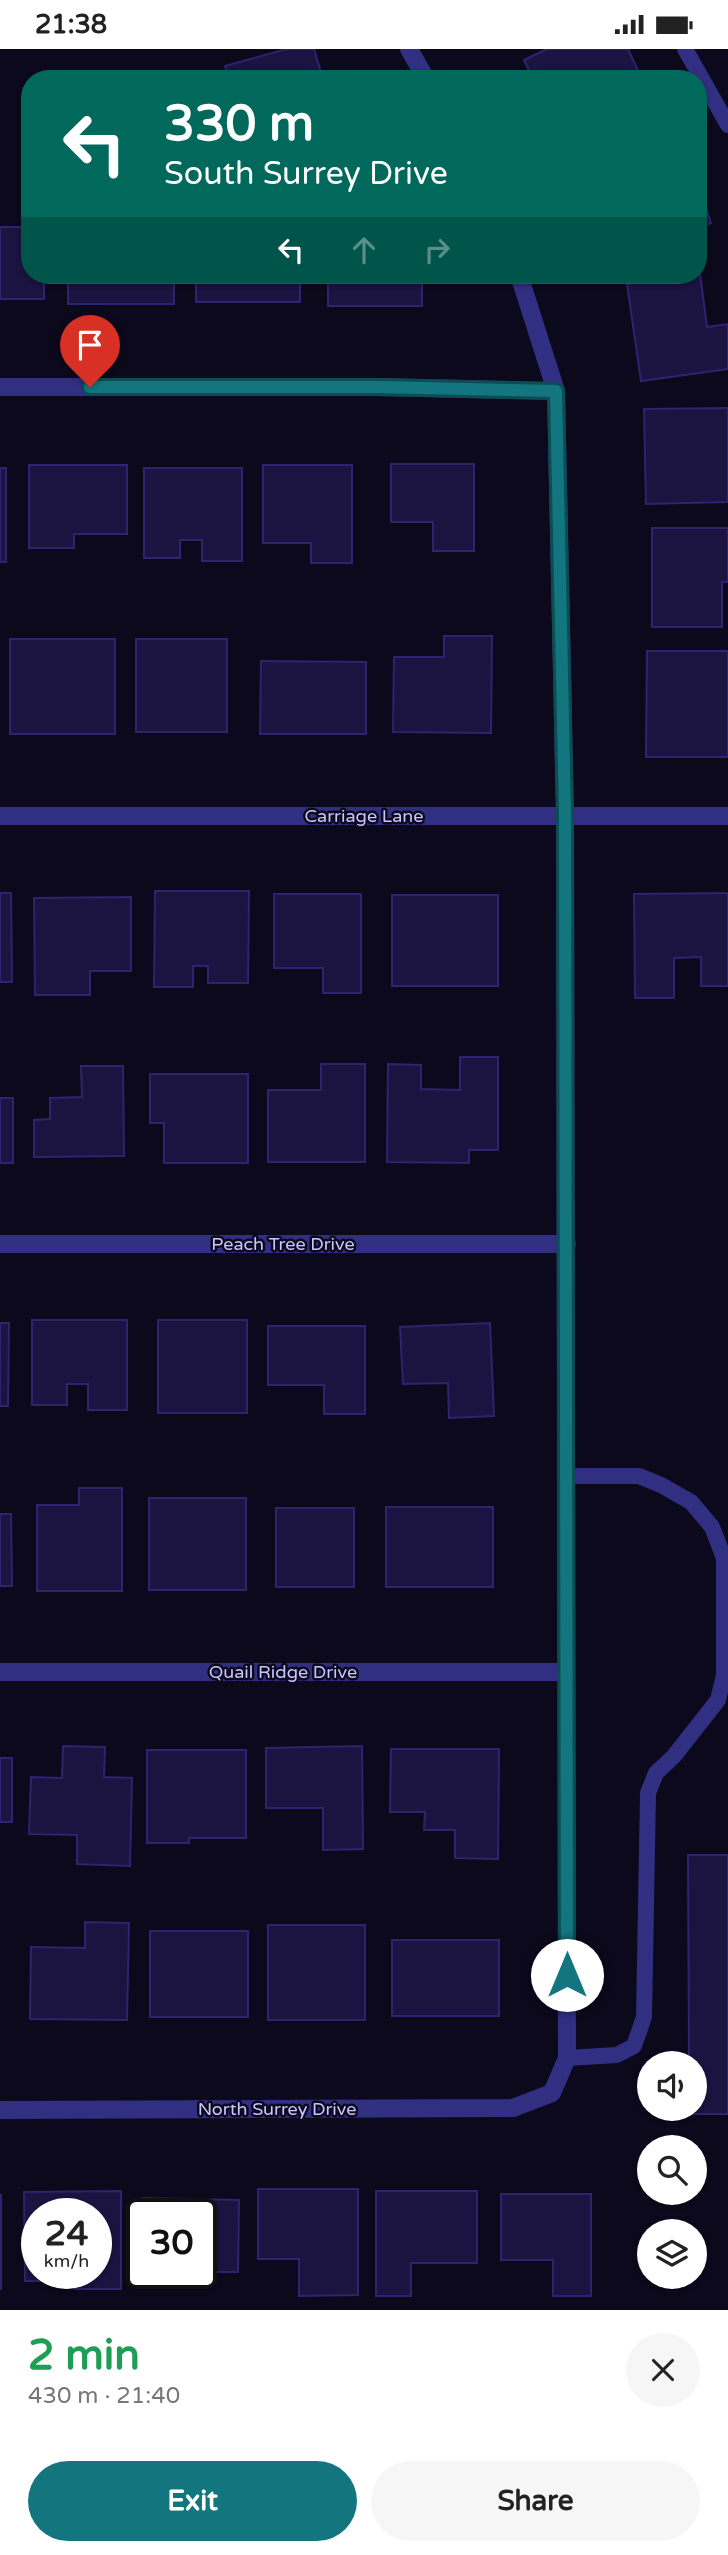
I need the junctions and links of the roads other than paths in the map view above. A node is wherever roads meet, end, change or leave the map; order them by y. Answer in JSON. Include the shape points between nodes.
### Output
{"nodes":[{"id":1,"x":409,"y":49,"type":"edge"},
{"id":2,"x":685,"y":49,"type":"edge"},
{"id":3,"x":421,"y":70,"type":"edge"},
{"id":4,"x":697,"y":70,"type":"edge"},
{"id":5,"x":707,"y":88,"type":"edge"},
{"id":6,"x":728,"y":125,"type":"edge"},
{"id":7,"x":522,"y":284,"type":"edge"},
{"id":8,"x":0,"y":387,"type":"edge"},
{"id":9,"x":556,"y":391,"type":"junction"},
{"id":10,"x":0,"y":816,"type":"edge"},
{"id":11,"x":565,"y":816,"type":"junction"},
{"id":12,"x":728,"y":816,"type":"edge"},
{"id":13,"x":0,"y":1244,"type":"edge"},
{"id":14,"x":567,"y":1244,"type":"junction"},
{"id":15,"x":566,"y":1476,"type":"junction"},
{"id":16,"x":0,"y":1672,"type":"edge"},
{"id":17,"x":566,"y":1672,"type":"junction"},
{"id":18,"x":567,"y":2058,"type":"junction"},
{"id":19,"x":0,"y":2111,"type":"edge"}],
"edges":[{"from":1,"to":3,"type":"street"},
{"from":2,"to":4,"type":"lane"},
{"from":5,"to":6,"type":"lane"},
{"from":7,"to":9,"type":"street"},
{"from":8,"to":9,"type":"street"},
{"from":9,"to":11,"type":"street"},
{"from":10,"to":11,"type":"street","name":"Carriage Lane"},
{"from":11,"to":12,"type":"street","name":"Carriage Lane"},
{"from":11,"to":14,"type":"street"},
{"from":13,"to":14,"type":"street","name":"Peach Tree Drive"},
{"from":14,"to":15,"type":"street"},
{"from":15,"to":17,"type":"street"},
{"from":15,"to":18,"type":"lane","via":[[639,1476],[661,1485],[691,1502],[712,1527],[724,1558],[724,1675],[718,1700],[656,1773],[648,1793],[644,2017],[634,2046],[617,2055]]},
{"from":16,"to":17,"type":"street","name":"Quail Ridge Drive"},
{"from":17,"to":18,"type":"street"},
{"from":18,"to":19,"type":"street","name":"North Surrey Drive","via":[[552,2093],[513,2108]]}]}
